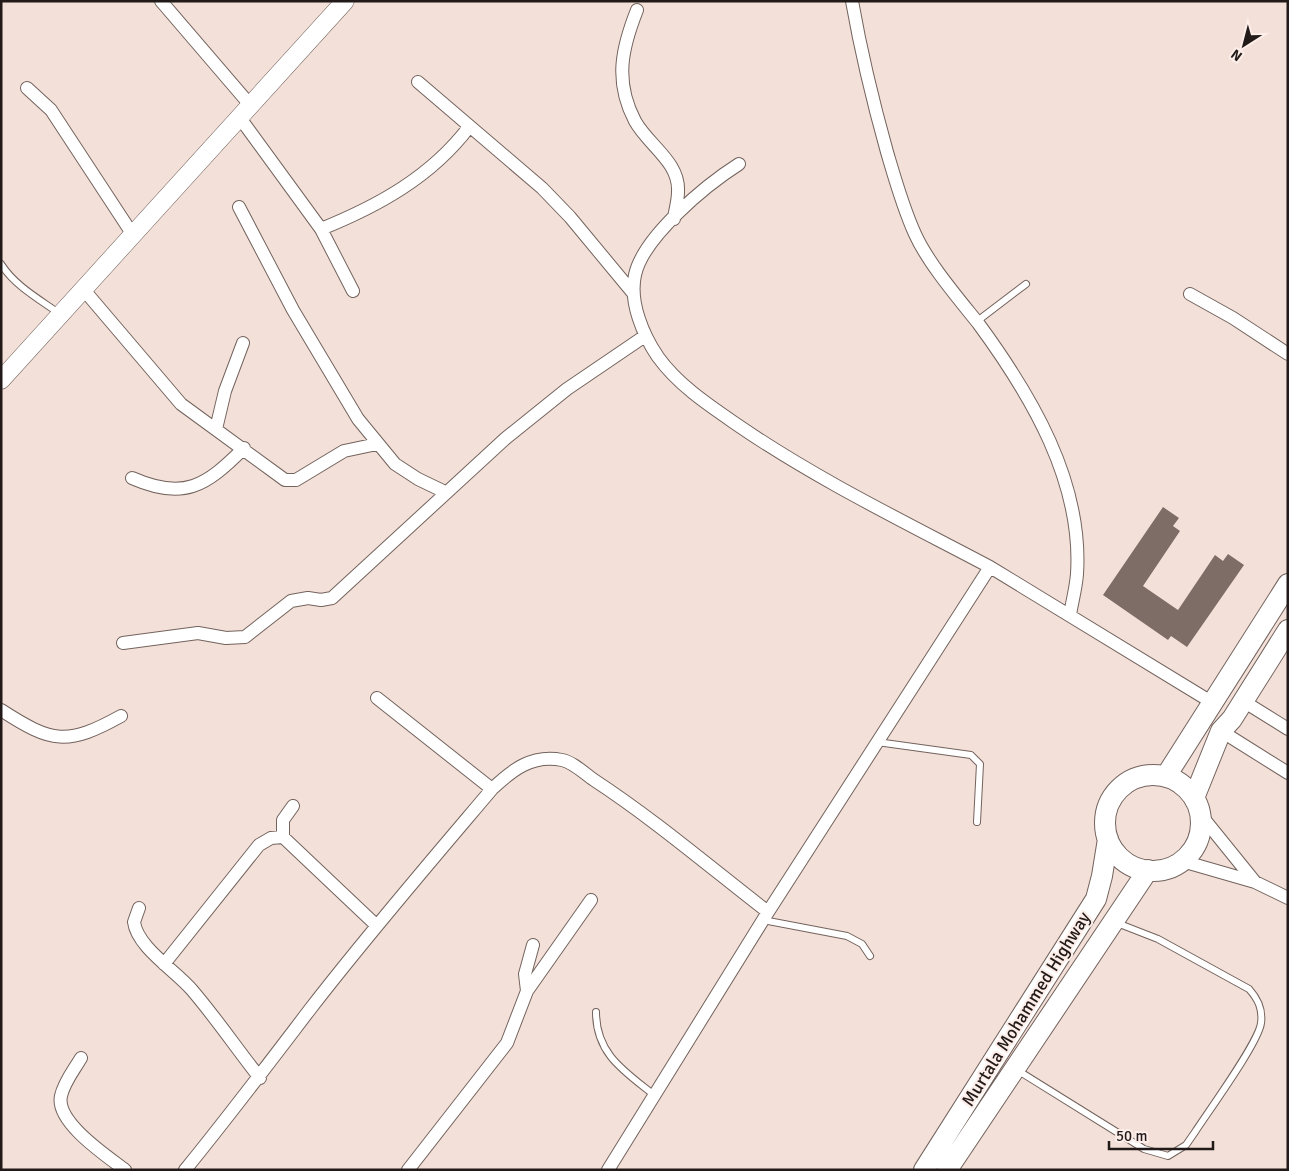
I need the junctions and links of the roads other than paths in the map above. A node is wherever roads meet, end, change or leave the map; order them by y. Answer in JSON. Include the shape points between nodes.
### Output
{"nodes":[{"id":1,"x":161,"y":1,"type":"edge"},
{"id":2,"x":345,"y":1,"type":"edge"},
{"id":3,"x":852,"y":1,"type":"edge"},
{"id":4,"x":636,"y":10,"type":"dead end"},
{"id":5,"x":418,"y":82,"type":"dead end"},
{"id":6,"x":27,"y":88,"type":"dead end"},
{"id":7,"x":245,"y":112,"type":"junction"},
{"id":8,"x":470,"y":127,"type":"junction"},
{"id":9,"x":739,"y":164,"type":"dead end"},
{"id":10,"x":239,"y":207,"type":"dead end"},
{"id":11,"x":674,"y":219,"type":"junction"},
{"id":12,"x":320,"y":229,"type":"junction"},
{"id":13,"x":133,"y":235,"type":"junction"},
{"id":14,"x":1,"y":264,"type":"edge"},
{"id":15,"x":1026,"y":284,"type":"dead end"},
{"id":16,"x":84,"y":290,"type":"junction"},
{"id":17,"x":353,"y":291,"type":"dead end"},
{"id":18,"x":633,"y":293,"type":"junction"},
{"id":19,"x":1190,"y":294,"type":"dead end"},
{"id":20,"x":61,"y":314,"type":"junction"},
{"id":21,"x":976,"y":322,"type":"junction"},
{"id":22,"x":645,"y":336,"type":"junction"},
{"id":23,"x":243,"y":343,"type":"dead end"},
{"id":24,"x":1288,"y":354,"type":"edge"},
{"id":25,"x":1,"y":380,"type":"edge"},
{"id":26,"x":216,"y":429,"type":"junction"},
{"id":27,"x":377,"y":444,"type":"junction"},
{"id":28,"x":244,"y":448,"type":"junction"},
{"id":29,"x":132,"y":478,"type":"dead end"},
{"id":30,"x":445,"y":492,"type":"junction"},
{"id":31,"x":990,"y":566,"type":"junction"},
{"id":32,"x":1288,"y":584,"type":"edge"},
{"id":33,"x":1070,"y":615,"type":"junction"},
{"id":34,"x":1288,"y":630,"type":"edge"},
{"id":35,"x":123,"y":643,"type":"dead end"},
{"id":36,"x":377,"y":698,"type":"dead end"},
{"id":37,"x":1213,"y":702,"type":"junction"},
{"id":38,"x":1243,"y":702,"type":"junction"},
{"id":39,"x":1,"y":710,"type":"edge"},
{"id":40,"x":121,"y":716,"type":"dead end"},
{"id":41,"x":1288,"y":730,"type":"edge"},
{"id":42,"x":1220,"y":732,"type":"junction"},
{"id":43,"x":877,"y":742,"type":"junction"},
{"id":44,"x":1288,"y":773,"type":"edge"},
{"id":45,"x":1166,"y":776,"type":"junction"},
{"id":46,"x":492,"y":789,"type":"junction"},
{"id":47,"x":293,"y":806,"type":"dead end"},
{"id":48,"x":1197,"y":806,"type":"junction"},
{"id":49,"x":977,"y":822,"type":"dead end"},
{"id":50,"x":283,"y":837,"type":"junction"},
{"id":51,"x":1108,"y":839,"type":"junction"},
{"id":52,"x":1182,"y":861,"type":"junction"},
{"id":53,"x":1148,"y":870,"type":"junction"},
{"id":54,"x":1255,"y":882,"type":"junction"},
{"id":55,"x":1288,"y":898,"type":"edge"},
{"id":56,"x":591,"y":900,"type":"dead end"},
{"id":57,"x":139,"y":908,"type":"dead end"},
{"id":58,"x":766,"y":916,"type":"junction"},
{"id":59,"x":1113,"y":922,"type":"junction"},
{"id":60,"x":377,"y":926,"type":"junction"},
{"id":61,"x":533,"y":945,"type":"dead end"},
{"id":62,"x":870,"y":956,"type":"dead end"},
{"id":63,"x":164,"y":964,"type":"junction"},
{"id":64,"x":526,"y":990,"type":"junction"},
{"id":65,"x":596,"y":1012,"type":"dead end"},
{"id":66,"x":81,"y":1058,"type":"dead end"},
{"id":67,"x":1014,"y":1068,"type":"junction"},
{"id":68,"x":260,"y":1078,"type":"junction"},
{"id":69,"x":654,"y":1095,"type":"junction"},
{"id":70,"x":125,"y":1170,"type":"edge"},
{"id":71,"x":185,"y":1170,"type":"edge"},
{"id":72,"x":408,"y":1170,"type":"edge"},
{"id":73,"x":608,"y":1170,"type":"edge"},
{"id":74,"x":924,"y":1170,"type":"edge"},
{"id":75,"x":947,"y":1170,"type":"edge"}],
"edges":[{"from":1,"to":7,"type":"street"},
{"from":2,"to":7,"type":"main road"},
{"from":3,"to":21,"type":"street","via":[[878,118],[915,235]]},
{"from":4,"to":11,"type":"street","via":[[624,41],[621,66],[628,104],[635,121],[674,171],[678,191]]},
{"from":5,"to":8,"type":"street"},
{"from":6,"to":13,"type":"street","via":[[51,110]]},
{"from":7,"to":12,"type":"street"},
{"from":7,"to":13,"type":"main road"},
{"from":8,"to":12,"type":"street","via":[[456,144],[415,180],[357,214]]},
{"from":8,"to":18,"type":"street","via":[[542,188]]},
{"from":9,"to":11,"type":"street","via":[[718,177]]},
{"from":10,"to":27,"type":"street","via":[[293,310],[338,387]]},
{"from":11,"to":18,"type":"street","via":[[647,247],[638,263]]},
{"from":12,"to":17,"type":"street"},
{"from":13,"to":16,"type":"main road"},
{"from":14,"to":20,"type":"lane","via":[[8,276]]},
{"from":15,"to":21,"type":"lane"},
{"from":16,"to":20,"type":"main road"},
{"from":16,"to":26,"type":"street","via":[[181,404]]},
{"from":18,"to":22,"type":"street"},
{"from":19,"to":24,"type":"street"},
{"from":20,"to":25,"type":"main road"},
{"from":21,"to":33,"type":"street","via":[[1011,368],[1069,490],[1076,525],[1077,574]]},
{"from":22,"to":30,"type":"street","via":[[567,389]]},
{"from":22,"to":31,"type":"street","via":[[659,358],[702,401],[857,497]]},
{"from":23,"to":26,"type":"street","via":[[225,390]]},
{"from":26,"to":28,"type":"street"},
{"from":27,"to":28,"type":"street","via":[[344,451],[296,480],[285,480]]},
{"from":27,"to":30,"type":"street","via":[[395,464]]},
{"from":28,"to":29,"type":"street","via":[[217,474],[185,489],[165,490]]},
{"from":30,"to":35,"type":"street","via":[[332,598],[291,601],[245,637],[226,638],[198,633]]},
{"from":31,"to":33,"type":"street"},
{"from":31,"to":43,"type":"street"},
{"from":32,"to":37,"type":"highway"},
{"from":33,"to":37,"type":"street"},
{"from":34,"to":38,"type":"highway"},
{"from":36,"to":46,"type":"street"},
{"from":37,"to":45,"type":"highway"},
{"from":38,"to":41,"type":"street"},
{"from":38,"to":42,"type":"highway"},
{"from":39,"to":40,"type":"street","via":[[44,734],[63,739],[98,729]]},
{"from":42,"to":44,"type":"street"},
{"from":42,"to":48,"type":"highway"},
{"from":43,"to":49,"type":"lane","via":[[971,755],[978,760]]},
{"from":43,"to":58,"type":"street"},
{"from":45,"to":48,"type":"highway","via":[[1182,784]]},
{"from":45,"to":51,"type":"highway","via":[[1149,774],[1132,779],[1118,790],[1108,805],[1105,822]]},
{"from":46,"to":58,"type":"street","via":[[528,761],[544,758],[564,760],[607,788]]},
{"from":46,"to":60,"type":"street"},
{"from":47,"to":50,"type":"street","via":[[283,820]]},
{"from":48,"to":52,"type":"highway","via":[[1200,832],[1194,848]]},
{"from":48,"to":54,"type":"street"},
{"from":50,"to":60,"type":"street"},
{"from":50,"to":63,"type":"street","via":[[271,838],[259,845]]},
{"from":51,"to":53,"type":"highway","via":[[1117,855],[1131,866]]},
{"from":51,"to":74,"type":"highway","name":"Murtala Mohammed Highway","via":[[1096,899]]},
{"from":52,"to":53,"type":"highway","via":[[1166,869]]},
{"from":52,"to":54,"type":"street"},
{"from":53,"to":59,"type":"highway","name":"Murtala Mohammed Highway"},
{"from":54,"to":55,"type":"street"},
{"from":56,"to":64,"type":"street"},
{"from":57,"to":63,"type":"street","via":[[135,928]]},
{"from":58,"to":62,"type":"lane","via":[[847,936],[862,944]]},
{"from":58,"to":69,"type":"street"},
{"from":59,"to":67,"type":"highway","name":"Murtala Mohammed Highway"},
{"from":59,"to":67,"type":"lane","via":[[1158,939],[1250,988],[1259,1000],[1261,1024],[1253,1041],[1196,1132],[1186,1146],[1168,1156],[1144,1149]]},
{"from":60,"to":68,"type":"street"},
{"from":61,"to":64,"type":"street","via":[[525,974]]},
{"from":63,"to":68,"type":"street","via":[[192,989]]},
{"from":64,"to":72,"type":"street","via":[[507,1043]]},
{"from":65,"to":69,"type":"lane","via":[[596,1030],[614,1061]]},
{"from":66,"to":70,"type":"street","via":[[67,1082],[61,1107],[77,1131]]},
{"from":67,"to":75,"type":"highway","name":"Murtala Mohammed Highway"},
{"from":68,"to":71,"type":"street"},
{"from":69,"to":73,"type":"street"}]}
